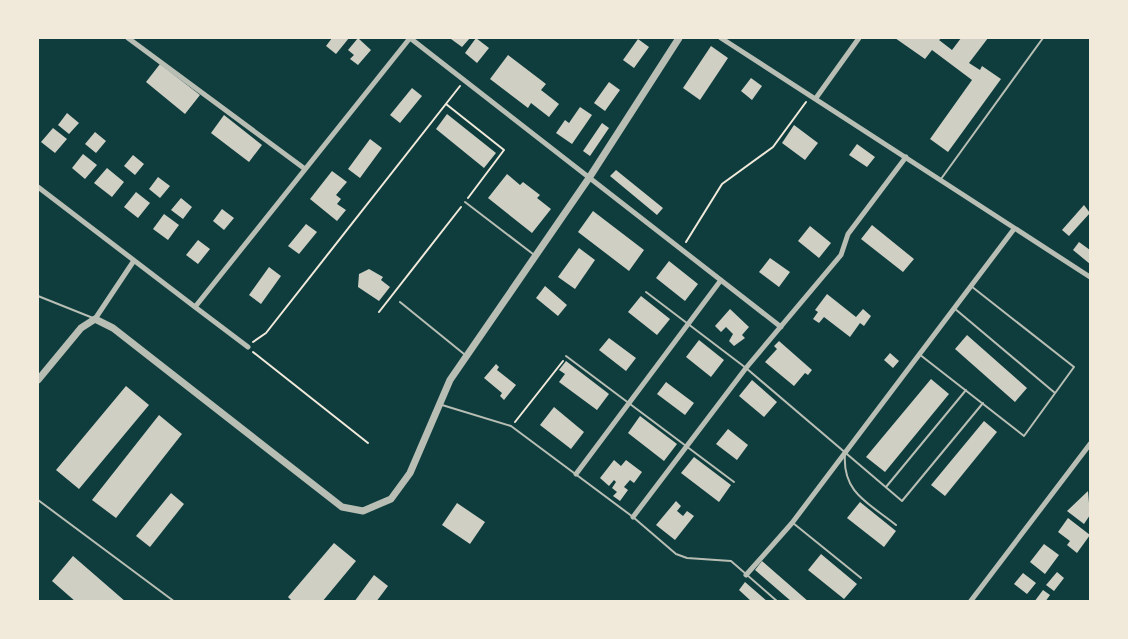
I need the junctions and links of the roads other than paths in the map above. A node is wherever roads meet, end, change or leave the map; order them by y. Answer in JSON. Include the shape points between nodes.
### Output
{"nodes":[{"id":1,"x":128,"y":38,"type":"edge"},
{"id":2,"x":410,"y":38,"type":"edge"},
{"id":3,"x":679,"y":38,"type":"edge"},
{"id":4,"x":721,"y":38,"type":"edge"},
{"id":5,"x":859,"y":38,"type":"edge"},
{"id":6,"x":1043,"y":38,"type":"edge"},
{"id":7,"x":814,"y":97,"type":"junction"},
{"id":8,"x":906,"y":158,"type":"junction"},
{"id":9,"x":305,"y":169,"type":"junction"},
{"id":10,"x":589,"y":178,"type":"junction"},
{"id":11,"x":940,"y":180,"type":"junction"},
{"id":12,"x":38,"y":187,"type":"edge"},
{"id":13,"x":465,"y":202,"type":"road end"},
{"id":14,"x":1014,"y":229,"type":"junction"},
{"id":15,"x":535,"y":256,"type":"junction"},
{"id":16,"x":133,"y":262,"type":"junction"},
{"id":17,"x":1090,"y":277,"type":"edge"},
{"id":18,"x":721,"y":280,"type":"junction"},
{"id":19,"x":971,"y":286,"type":"junction"},
{"id":20,"x":646,"y":292,"type":"dead end"},
{"id":21,"x":38,"y":296,"type":"edge"},
{"id":22,"x":400,"y":302,"type":"dead end"},
{"id":23,"x":195,"y":307,"type":"junction"},
{"id":24,"x":954,"y":308,"type":"junction"},
{"id":25,"x":95,"y":319,"type":"junction"},
{"id":26,"x":687,"y":323,"type":"junction"},
{"id":27,"x":781,"y":327,"type":"junction"},
{"id":28,"x":248,"y":347,"type":"road end"},
{"id":29,"x":920,"y":354,"type":"junction"},
{"id":30,"x":466,"y":356,"type":"junction"},
{"id":31,"x":566,"y":356,"type":"road end"},
{"id":32,"x":746,"y":368,"type":"junction"},
{"id":33,"x":38,"y":380,"type":"edge"},
{"id":34,"x":966,"y":390,"type":"junction"},
{"id":35,"x":1055,"y":393,"type":"junction"},
{"id":36,"x":628,"y":403,"type":"junction"},
{"id":37,"x":983,"y":403,"type":"junction"},
{"id":38,"x":439,"y":404,"type":"junction"},
{"id":39,"x":1090,"y":444,"type":"edge"},
{"id":40,"x":687,"y":447,"type":"junction"},
{"id":41,"x":845,"y":453,"type":"junction"},
{"id":42,"x":576,"y":474,"type":"junction"},
{"id":43,"x":734,"y":482,"type":"dead end"},
{"id":44,"x":886,"y":487,"type":"junction"},
{"id":45,"x":38,"y":501,"type":"edge"},
{"id":46,"x":633,"y":517,"type":"junction"},
{"id":47,"x":792,"y":523,"type":"junction"},
{"id":48,"x":896,"y":525,"type":"dead end"},
{"id":49,"x":746,"y":575,"type":"junction"},
{"id":50,"x":861,"y":578,"type":"dead end"},
{"id":51,"x":175,"y":602,"type":"edge"},
{"id":52,"x":778,"y":602,"type":"edge"},
{"id":53,"x":970,"y":602,"type":"edge"}],
"edges":[{"from":1,"to":9,"type":"street"},
{"from":2,"to":9,"type":"street"},
{"from":2,"to":10,"type":"street"},
{"from":3,"to":10,"type":"street"},
{"from":4,"to":7,"type":"street"},
{"from":5,"to":7,"type":"street"},
{"from":6,"to":11,"type":"lane"},
{"from":7,"to":8,"type":"street"},
{"from":8,"to":11,"type":"street"},
{"from":8,"to":27,"type":"street","via":[[849,234],[841,255]]},
{"from":9,"to":23,"type":"street"},
{"from":10,"to":15,"type":"street"},
{"from":10,"to":18,"type":"street"},
{"from":11,"to":14,"type":"street"},
{"from":12,"to":16,"type":"street"},
{"from":13,"to":15,"type":"lane"},
{"from":14,"to":17,"type":"street"},
{"from":14,"to":19,"type":"street"},
{"from":15,"to":30,"type":"street"},
{"from":16,"to":23,"type":"street"},
{"from":16,"to":25,"type":"street"},
{"from":18,"to":26,"type":"street"},
{"from":18,"to":27,"type":"street"},
{"from":19,"to":24,"type":"street"},
{"from":19,"to":35,"type":"lane","via":[[1074,367]]},
{"from":20,"to":26,"type":"lane"},
{"from":21,"to":25,"type":"lane"},
{"from":22,"to":30,"type":"lane"},
{"from":23,"to":28,"type":"street"},
{"from":24,"to":29,"type":"street"},
{"from":24,"to":35,"type":"lane"},
{"from":25,"to":33,"type":"street","via":[[81,328]]},
{"from":25,"to":38,"type":"street","via":[[113,328],[342,507],[363,511],[391,499],[410,473]]},
{"from":26,"to":32,"type":"lane"},
{"from":26,"to":36,"type":"street"},
{"from":27,"to":32,"type":"street"},
{"from":29,"to":34,"type":"lane"},
{"from":29,"to":41,"type":"street"},
{"from":30,"to":38,"type":"street"},
{"from":31,"to":36,"type":"lane"},
{"from":32,"to":40,"type":"street"},
{"from":32,"to":41,"type":"lane"},
{"from":34,"to":37,"type":"lane"},
{"from":34,"to":44,"type":"lane"},
{"from":35,"to":37,"type":"lane","via":[[1024,436]]},
{"from":36,"to":40,"type":"lane"},
{"from":36,"to":42,"type":"street"},
{"from":37,"to":44,"type":"lane","via":[[902,501]]},
{"from":38,"to":42,"type":"lane","via":[[511,426]]},
{"from":39,"to":53,"type":"street"},
{"from":40,"to":43,"type":"lane"},
{"from":40,"to":46,"type":"street"},
{"from":41,"to":44,"type":"lane"},
{"from":41,"to":47,"type":"street"},
{"from":41,"to":48,"type":"lane","via":[[852,490]]},
{"from":42,"to":46,"type":"lane"},
{"from":45,"to":51,"type":"lane"},
{"from":46,"to":49,"type":"lane","via":[[676,554],[731,561]]},
{"from":47,"to":49,"type":"street"},
{"from":47,"to":50,"type":"lane"},
{"from":49,"to":52,"type":"lane"}]}
